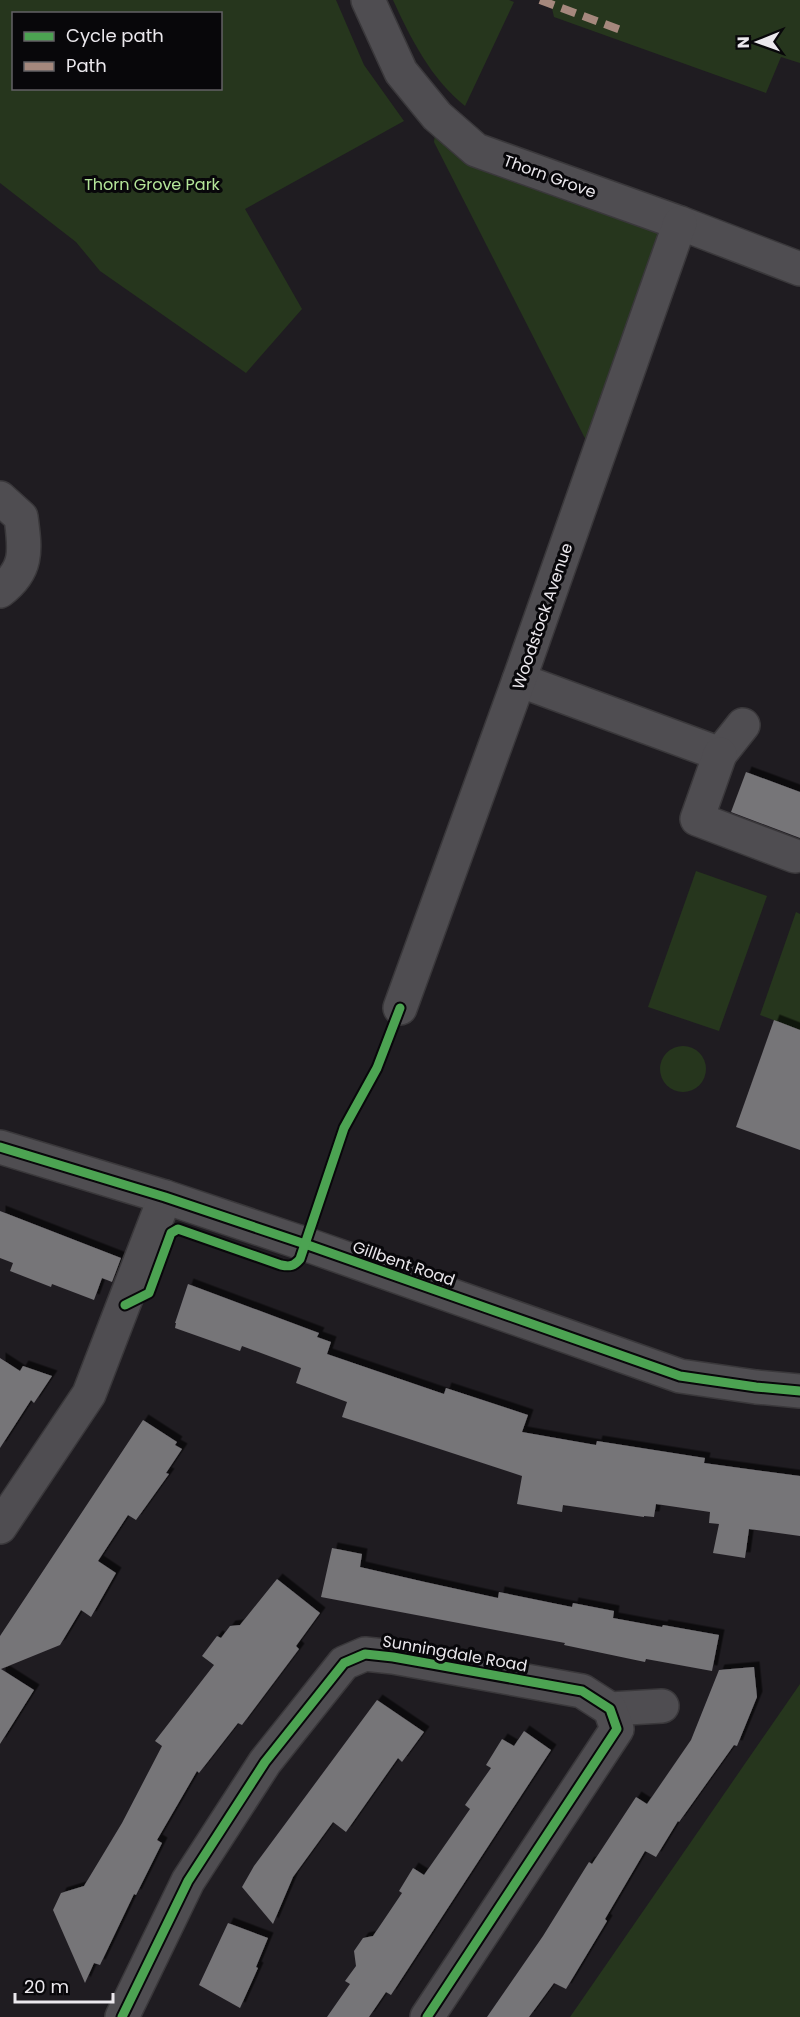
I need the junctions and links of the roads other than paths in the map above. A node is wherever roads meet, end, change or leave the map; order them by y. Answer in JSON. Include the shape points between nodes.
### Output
{"nodes":[{"id":1,"x":368,"y":0,"type":"edge"},
{"id":2,"x":680,"y":223,"type":"junction"},
{"id":3,"x":800,"y":269,"type":"edge"},
{"id":4,"x":0,"y":498,"type":"edge"},
{"id":5,"x":0,"y":591,"type":"edge"},
{"id":6,"x":519,"y":680,"type":"junction"},
{"id":7,"x":742,"y":725,"type":"dead end"},
{"id":8,"x":720,"y":754,"type":"junction"},
{"id":9,"x":795,"y":856,"type":"dead end"},
{"id":10,"x":400,"y":1008,"type":"dead end"},
{"id":11,"x":0,"y":1147,"type":"edge"},
{"id":12,"x":165,"y":1197,"type":"junction"},
{"id":13,"x":800,"y":1390,"type":"edge"},
{"id":14,"x":0,"y":1527,"type":"edge"},
{"id":15,"x":662,"y":1706,"type":"dead end"},
{"id":16,"x":610,"y":1709,"type":"junction"},
{"id":17,"x":122,"y":2017,"type":"edge"},
{"id":18,"x":427,"y":2017,"type":"edge"}],
"edges":[{"from":1,"to":2,"type":"street","name":"Thorn Grove","via":[[401,72],[437,116],[476,150]]},
{"from":2,"to":3,"type":"street","name":"Thorn Grove"},
{"from":2,"to":6,"type":"street","name":"Woodstock Avenue"},
{"from":4,"to":5,"type":"street","via":[[21,517],[25,553],[12,582]]},
{"from":6,"to":8,"type":"street"},
{"from":6,"to":10,"type":"street","name":"Woodstock Avenue"},
{"from":7,"to":8,"type":"street"},
{"from":8,"to":9,"type":"street","via":[[697,819]]},
{"from":11,"to":12,"type":"street","name":"Gillbent Road"},
{"from":12,"to":13,"type":"street","name":"Gillbent Road","via":[[680,1376],[756,1388]]},
{"from":12,"to":14,"type":"street","via":[[89,1394]]},
{"from":15,"to":16,"type":"street"},
{"from":16,"to":17,"type":"street","name":"Sunningdale Road","via":[[582,1690],[393,1657],[365,1654],[345,1663],[264,1762],[188,1881]]},
{"from":16,"to":18,"type":"street","via":[[617,1729]]}]}
